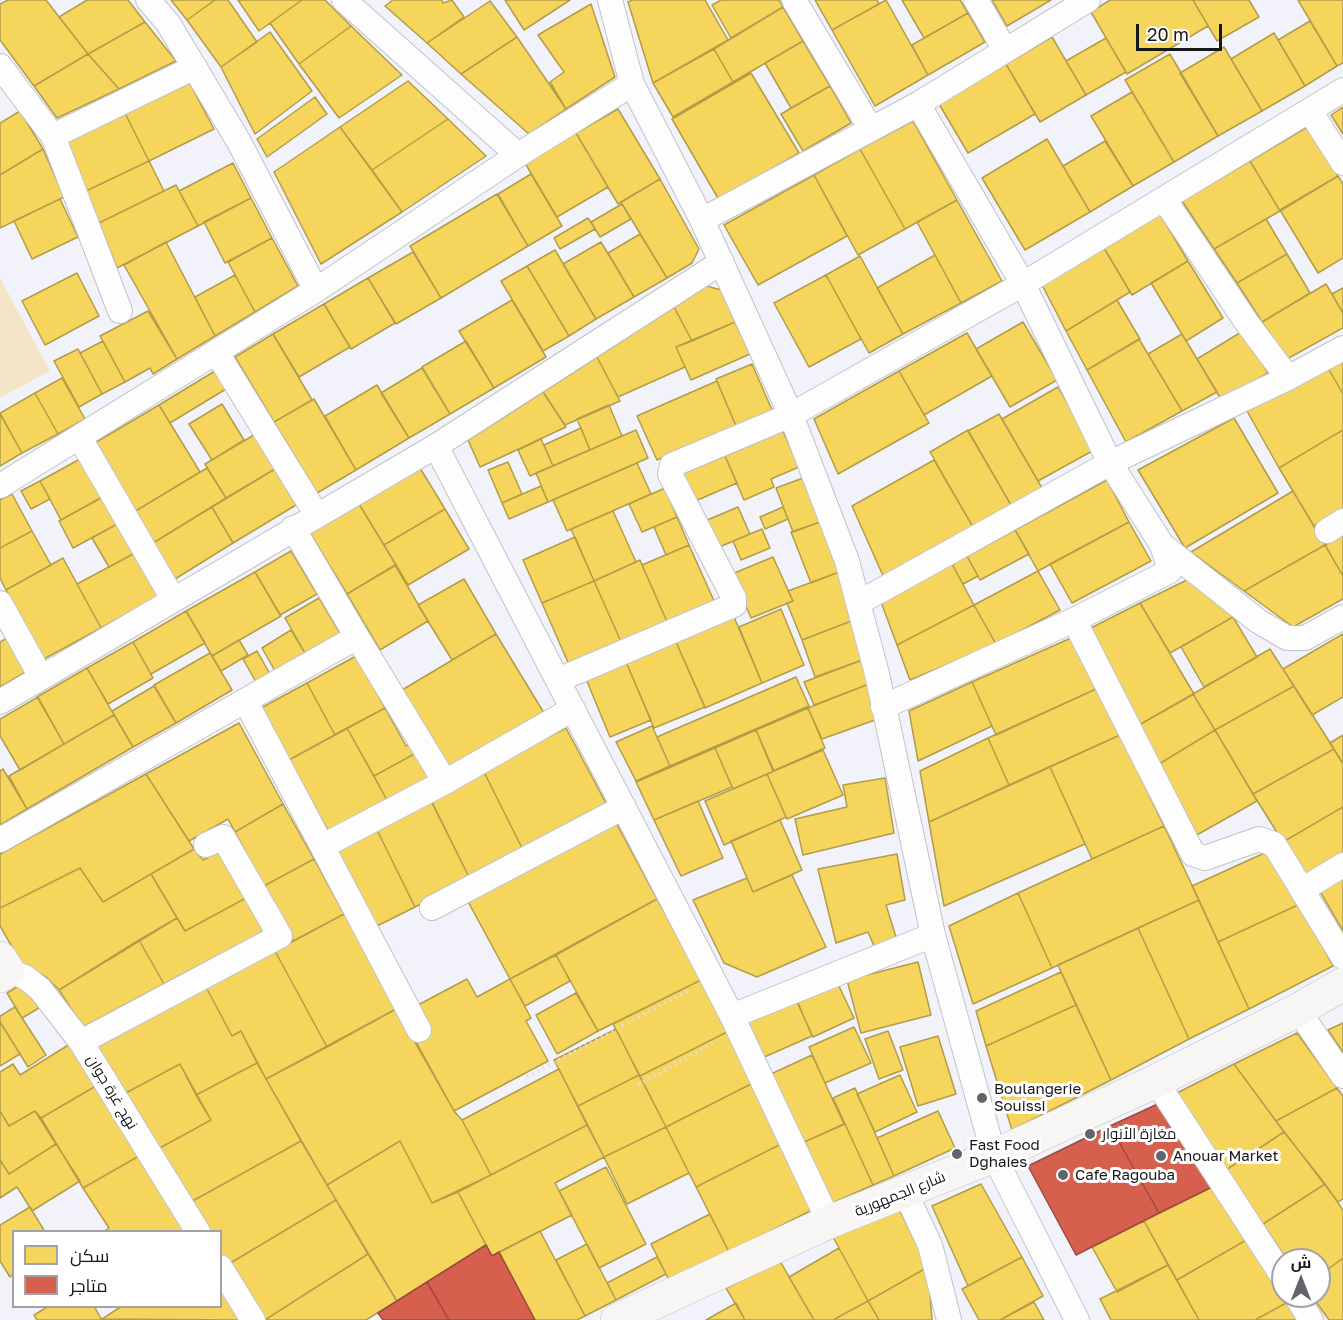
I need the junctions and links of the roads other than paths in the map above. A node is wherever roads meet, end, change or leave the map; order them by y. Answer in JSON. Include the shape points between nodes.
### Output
{"nodes":[{"id":1,"x":148,"y":0,"type":"edge"},
{"id":2,"x":344,"y":0,"type":"edge"},
{"id":3,"x":610,"y":0,"type":"edge"},
{"id":4,"x":794,"y":0,"type":"edge"},
{"id":5,"x":976,"y":0,"type":"edge"},
{"id":6,"x":1088,"y":0,"type":"edge"},
{"id":7,"x":1005,"y":50,"type":"junction"},
{"id":8,"x":0,"y":66,"type":"edge"},
{"id":9,"x":195,"y":67,"type":"junction"},
{"id":10,"x":632,"y":84,"type":"junction"},
{"id":11,"x":1343,"y":90,"type":"edge"},
{"id":12,"x":918,"y":104,"type":"junction"},
{"id":13,"x":1310,"y":111,"type":"junction"},
{"id":14,"x":871,"y":129,"type":"junction"},
{"id":15,"x":53,"y":136,"type":"junction"},
{"id":16,"x":519,"y":155,"type":"junction"},
{"id":17,"x":1343,"y":163,"type":"edge"},
{"id":18,"x":1164,"y":199,"type":"junction"},
{"id":19,"x":702,"y":220,"type":"junction"},
{"id":20,"x":722,"y":262,"type":"junction"},
{"id":21,"x":1023,"y":284,"type":"junction"},
{"id":22,"x":316,"y":290,"type":"junction"},
{"id":23,"x":120,"y":311,"type":"dead end"},
{"id":24,"x":1343,"y":348,"type":"edge"},
{"id":25,"x":217,"y":353,"type":"junction"},
{"id":26,"x":1287,"y":378,"type":"junction"},
{"id":27,"x":791,"y":415,"type":"junction"},
{"id":28,"x":80,"y":438,"type":"junction"},
{"id":29,"x":436,"y":446,"type":"junction"},
{"id":30,"x":1110,"y":463,"type":"junction"},
{"id":31,"x":0,"y":486,"type":"edge"},
{"id":32,"x":316,"y":514,"type":"junction"},
{"id":33,"x":292,"y":528,"type":"junction"},
{"id":34,"x":1162,"y":545,"type":"junction"},
{"id":35,"x":173,"y":598,"type":"junction"},
{"id":36,"x":0,"y":603,"type":"edge"},
{"id":37,"x":858,"y":603,"type":"junction"},
{"id":38,"x":1343,"y":616,"type":"edge"},
{"id":39,"x":1074,"y":620,"type":"junction"},
{"id":40,"x":357,"y":637,"type":"junction"},
{"id":41,"x":41,"y":677,"type":"junction"},
{"id":42,"x":558,"y":680,"type":"junction"},
{"id":43,"x":0,"y":702,"type":"edge"},
{"id":44,"x":246,"y":702,"type":"junction"},
{"id":45,"x":883,"y":707,"type":"junction"},
{"id":46,"x":573,"y":709,"type":"junction"},
{"id":47,"x":445,"y":782,"type":"junction"},
{"id":48,"x":624,"y":807,"type":"junction"},
{"id":49,"x":0,"y":840,"type":"edge"},
{"id":50,"x":206,"y":845,"type":"dead end"},
{"id":51,"x":323,"y":846,"type":"junction"},
{"id":52,"x":1343,"y":865,"type":"edge"},
{"id":53,"x":1302,"y":890,"type":"junction"},
{"id":54,"x":432,"y":908,"type":"dead end"},
{"id":55,"x":933,"y":935,"type":"junction"},
{"id":56,"x":1343,"y":957,"type":"edge"},
{"id":57,"x":3,"y":969,"type":"edge"},
{"id":58,"x":1343,"y":984,"type":"edge"},
{"id":59,"x":1298,"y":1010,"type":"junction"},
{"id":60,"x":735,"y":1023,"type":"junction"},
{"id":61,"x":419,"y":1030,"type":"dead end"},
{"id":62,"x":81,"y":1042,"type":"junction"},
{"id":63,"x":1343,"y":1076,"type":"edge"},
{"id":64,"x":1156,"y":1081,"type":"junction"},
{"id":65,"x":994,"y":1156,"type":"junction"},
{"id":66,"x":905,"y":1192,"type":"junction"},
{"id":67,"x":829,"y":1222,"type":"junction"},
{"id":68,"x":197,"y":1230,"type":"edge"},
{"id":69,"x":1271,"y":1258,"type":"edge"},
{"id":70,"x":222,"y":1270,"type":"edge"},
{"id":71,"x":253,"y":1320,"type":"edge"},
{"id":72,"x":617,"y":1320,"type":"edge"},
{"id":73,"x":949,"y":1320,"type":"edge"},
{"id":74,"x":1077,"y":1320,"type":"edge"}],
"edges":[{"from":1,"to":9,"type":"street","via":[[168,22]]},
{"from":2,"to":16,"type":"street"},
{"from":3,"to":10,"type":"street"},
{"from":4,"to":14,"type":"street"},
{"from":5,"to":7,"type":"street"},
{"from":6,"to":7,"type":"street"},
{"from":7,"to":12,"type":"street"},
{"from":8,"to":15,"type":"street"},
{"from":9,"to":15,"type":"street"},
{"from":9,"to":22,"type":"street"},
{"from":10,"to":16,"type":"street"},
{"from":10,"to":19,"type":"street"},
{"from":11,"to":13,"type":"street"},
{"from":12,"to":14,"type":"street"},
{"from":12,"to":21,"type":"street"},
{"from":13,"to":17,"type":"street"},
{"from":13,"to":18,"type":"street"},
{"from":14,"to":19,"type":"street"},
{"from":15,"to":23,"type":"street"},
{"from":16,"to":22,"type":"street"},
{"from":18,"to":21,"type":"street"},
{"from":18,"to":26,"type":"street"},
{"from":19,"to":20,"type":"street"},
{"from":20,"to":27,"type":"street"},
{"from":20,"to":29,"type":"street"},
{"from":21,"to":27,"type":"street"},
{"from":21,"to":30,"type":"street"},
{"from":22,"to":25,"type":"street"},
{"from":24,"to":26,"type":"street"},
{"from":25,"to":28,"type":"street"},
{"from":25,"to":32,"type":"street"},
{"from":26,"to":30,"type":"street"},
{"from":27,"to":37,"type":"street","via":[[847,561]]},
{"from":27,"to":42,"type":"street","via":[[674,464],[670,470],[734,598],[733,606]]},
{"from":28,"to":31,"type":"street"},
{"from":28,"to":35,"type":"street"},
{"from":29,"to":32,"type":"street"},
{"from":29,"to":42,"type":"street"},
{"from":30,"to":34,"type":"street"},
{"from":30,"to":37,"type":"street"},
{"from":32,"to":33,"type":"street"},
{"from":33,"to":35,"type":"street"},
{"from":33,"to":40,"type":"street"},
{"from":34,"to":38,"type":"street","via":[[1258,621],[1287,638],[1305,638]]},
{"from":34,"to":39,"type":"street","via":[[1171,567],[1169,572]]},
{"from":35,"to":41,"type":"street"},
{"from":36,"to":41,"type":"street"},
{"from":37,"to":45,"type":"street"},
{"from":39,"to":45,"type":"street"},
{"from":39,"to":53,"type":"street","via":[[1193,854],[1205,858],[1247,841],[1266,839],[1274,844]]},
{"from":40,"to":44,"type":"street"},
{"from":40,"to":47,"type":"street"},
{"from":41,"to":43,"type":"street"},
{"from":42,"to":46,"type":"street"},
{"from":44,"to":49,"type":"street"},
{"from":44,"to":51,"type":"street"},
{"from":45,"to":55,"type":"street"},
{"from":46,"to":47,"type":"street"},
{"from":46,"to":48,"type":"street"},
{"from":47,"to":51,"type":"street"},
{"from":48,"to":54,"type":"street"},
{"from":48,"to":60,"type":"street"},
{"from":50,"to":62,"type":"street","via":[[223,837],[280,936]]},
{"from":51,"to":61,"type":"street"},
{"from":52,"to":53,"type":"street"},
{"from":53,"to":56,"type":"street"},
{"from":55,"to":60,"type":"street"},
{"from":55,"to":65,"type":"street"},
{"from":57,"to":62,"type":"street","name":"نهج غرة جوان","via":[[25,976],[40,989]]},
{"from":58,"to":59,"type":"street","name":"شارع الجمهورية"},
{"from":59,"to":63,"type":"street"},
{"from":59,"to":64,"type":"street","name":"شارع الجمهورية"},
{"from":60,"to":67,"type":"street"},
{"from":62,"to":68,"type":"street","name":"نهج غرة جوان"},
{"from":64,"to":65,"type":"street","name":"شارع الجمهورية"},
{"from":64,"to":69,"type":"street"},
{"from":65,"to":66,"type":"street","name":"شارع الجمهورية"},
{"from":65,"to":74,"type":"street"},
{"from":66,"to":67,"type":"street","name":"شارع الجمهورية"},
{"from":66,"to":73,"type":"street","via":[[930,1245]]},
{"from":67,"to":72,"type":"street","name":"شارع الجمهورية"},
{"from":70,"to":71,"type":"street"}]}
